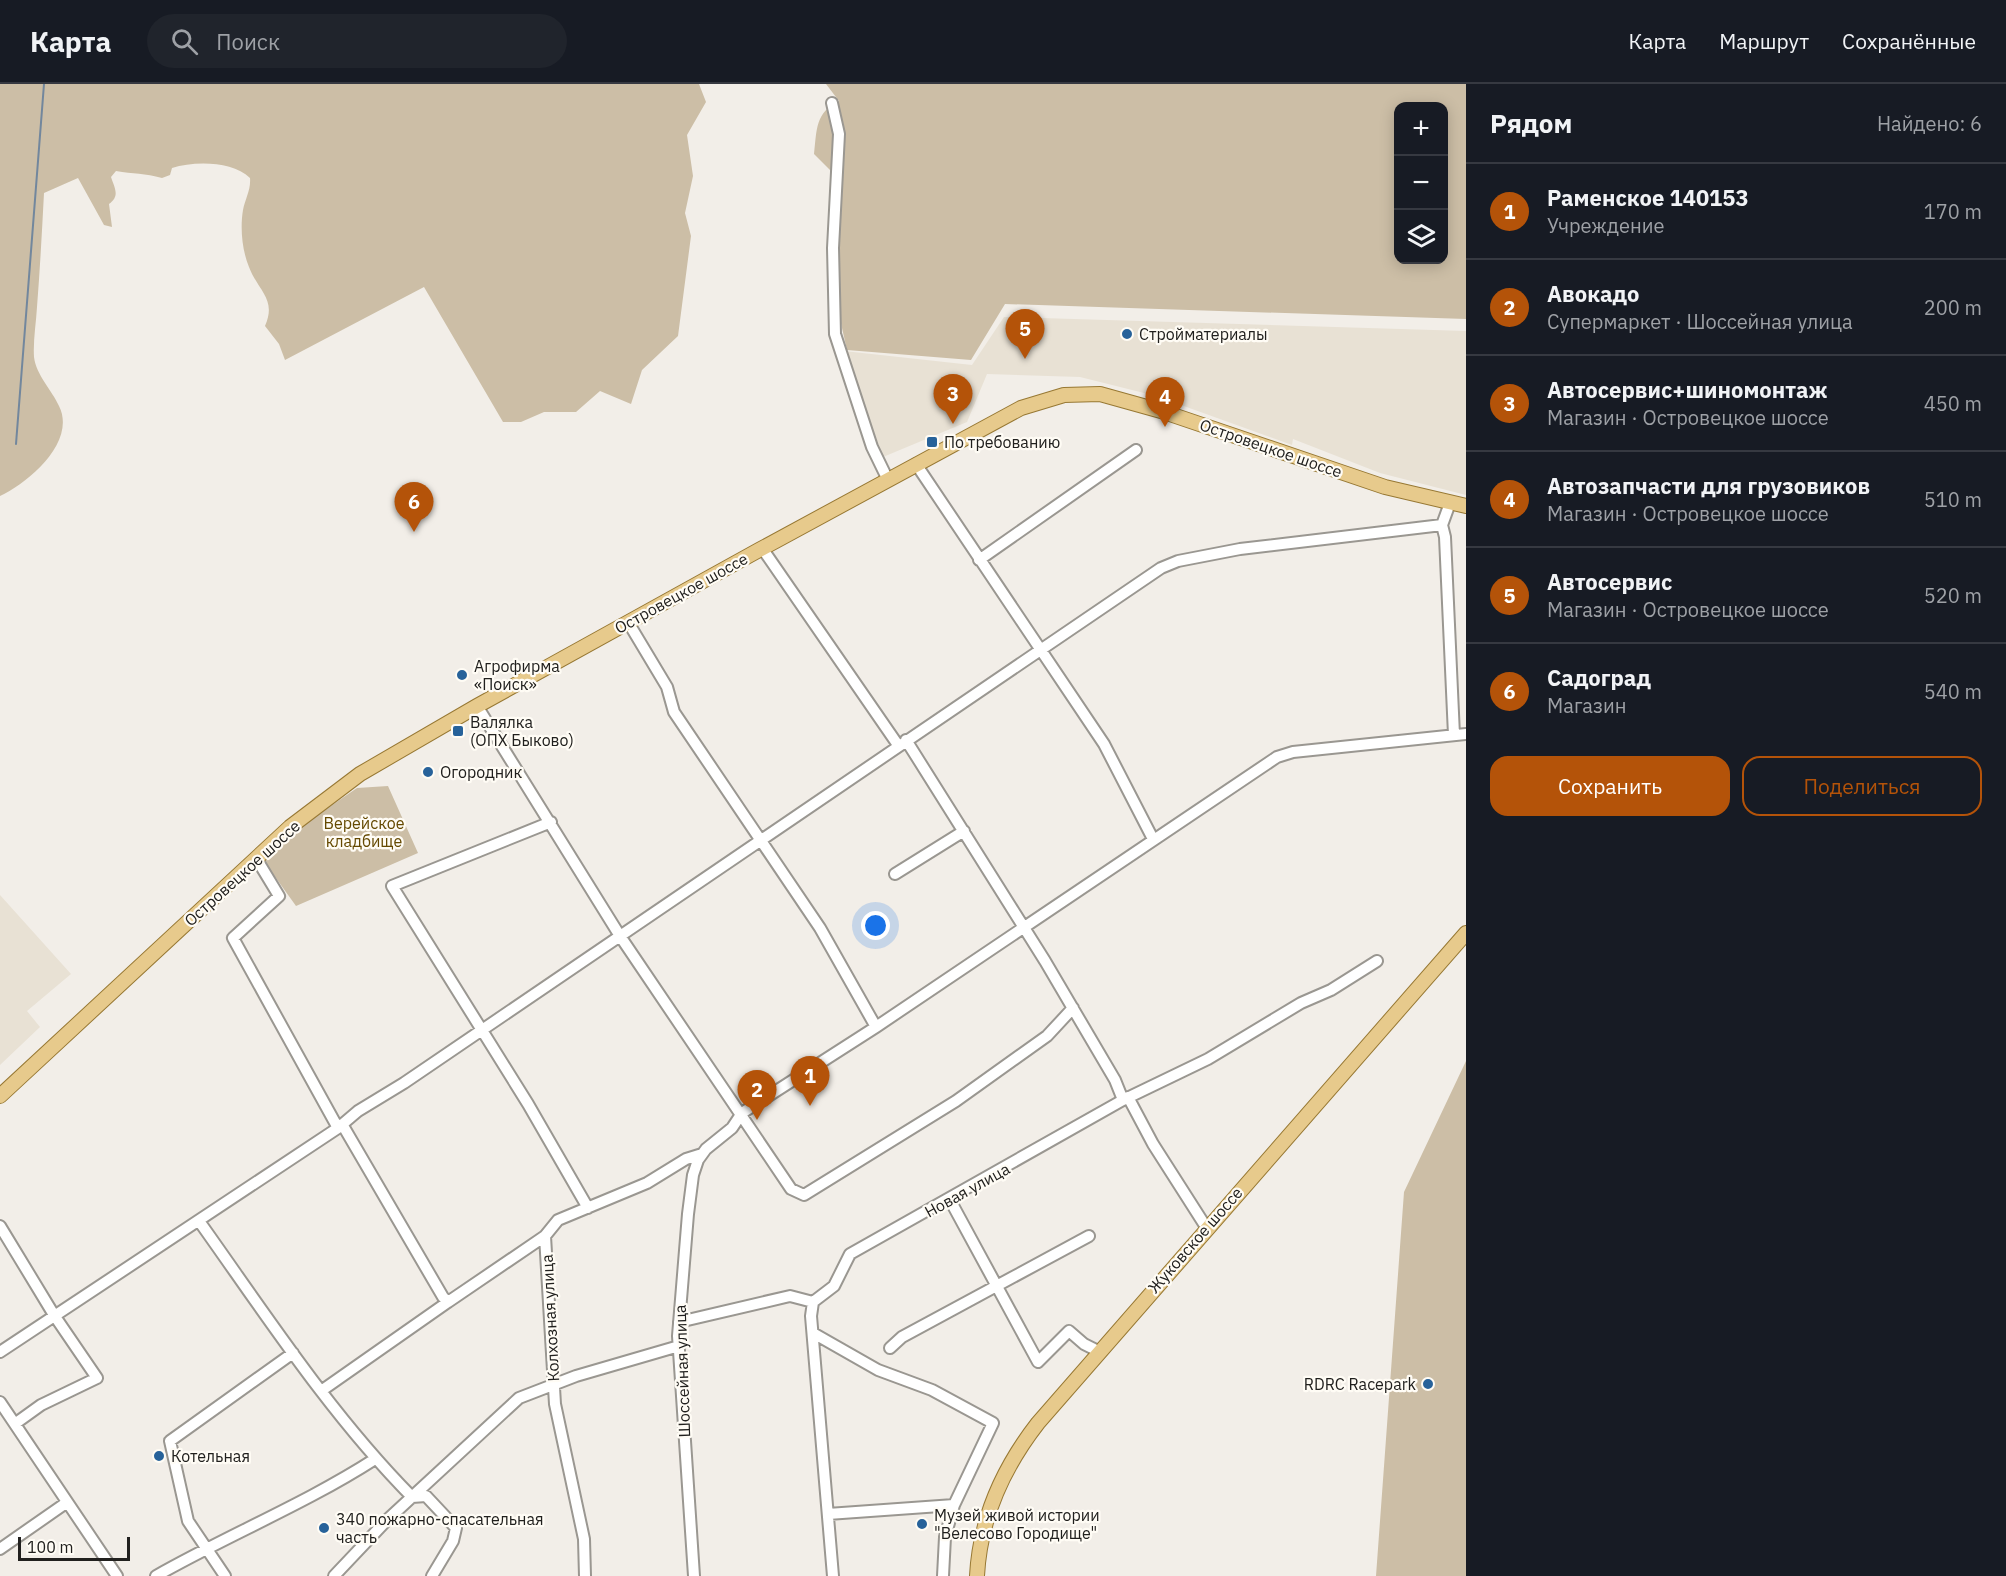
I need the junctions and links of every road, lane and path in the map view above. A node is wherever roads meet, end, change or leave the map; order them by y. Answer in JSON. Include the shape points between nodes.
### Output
{"nodes":[{"id":1,"x":832,"y":103,"type":"dead end"},
{"id":2,"x":1136,"y":450,"type":"dead end"},
{"id":3,"x":916,"y":464,"type":"junction"},
{"id":4,"x":888,"y":480,"type":"junction"},
{"id":5,"x":1450,"y":503,"type":"junction"},
{"id":6,"x":1466,"y":506,"type":"edge"},
{"id":7,"x":1442,"y":525,"type":"junction"},
{"id":8,"x":762,"y":548,"type":"junction"},
{"id":9,"x":979,"y":560,"type":"junction"},
{"id":10,"x":628,"y":622,"type":"junction"},
{"id":11,"x":1040,"y":652,"type":"junction"},
{"id":12,"x":477,"y":706,"type":"junction"},
{"id":13,"x":1466,"y":734,"type":"edge"},
{"id":14,"x":1454,"y":735,"type":"junction"},
{"id":15,"x":902,"y":742,"type":"junction"},
{"id":16,"x":551,"y":822,"type":"junction"},
{"id":17,"x":964,"y":831,"type":"junction"},
{"id":18,"x":761,"y":838,"type":"junction"},
{"id":19,"x":1154,"y":839,"type":"junction"},
{"id":20,"x":256,"y":858,"type":"junction"},
{"id":21,"x":895,"y":874,"type":"dead end"},
{"id":22,"x":1024,"y":928,"type":"junction"},
{"id":23,"x":1466,"y":933,"type":"edge"},
{"id":24,"x":620,"y":936,"type":"junction"},
{"id":25,"x":1377,"y":961,"type":"dead end"},
{"id":26,"x":1073,"y":1008,"type":"junction"},
{"id":27,"x":876,"y":1028,"type":"junction"},
{"id":28,"x":480,"y":1031,"type":"junction"},
{"id":29,"x":0,"y":1096,"type":"edge"},
{"id":30,"x":1126,"y":1099,"type":"junction"},
{"id":31,"x":741,"y":1113,"type":"junction"},
{"id":32,"x":340,"y":1126,"type":"junction"},
{"id":33,"x":702,"y":1154,"type":"junction"},
{"id":34,"x":950,"y":1200,"type":"junction"},
{"id":35,"x":588,"y":1208,"type":"junction"},
{"id":36,"x":199,"y":1221,"type":"junction"},
{"id":37,"x":0,"y":1226,"type":"edge"},
{"id":38,"x":1206,"y":1227,"type":"junction"},
{"id":39,"x":545,"y":1236,"type":"junction"},
{"id":40,"x":1089,"y":1236,"type":"dead end"},
{"id":41,"x":996,"y":1284,"type":"junction"},
{"id":42,"x":448,"y":1302,"type":"junction"},
{"id":43,"x":813,"y":1302,"type":"junction"},
{"id":44,"x":54,"y":1315,"type":"junction"},
{"id":45,"x":679,"y":1322,"type":"junction"},
{"id":46,"x":813,"y":1333,"type":"junction"},
{"id":47,"x":679,"y":1346,"type":"junction"},
{"id":48,"x":890,"y":1348,"type":"dead end"},
{"id":49,"x":1098,"y":1351,"type":"junction"},
{"id":50,"x":0,"y":1352,"type":"edge"},
{"id":51,"x":293,"y":1353,"type":"junction"},
{"id":52,"x":553,"y":1386,"type":"junction"},
{"id":53,"x":321,"y":1391,"type":"junction"},
{"id":54,"x":0,"y":1402,"type":"edge"},
{"id":55,"x":16,"y":1423,"type":"junction"},
{"id":56,"x":375,"y":1459,"type":"junction"},
{"id":57,"x":412,"y":1497,"type":"junction"},
{"id":58,"x":66,"y":1503,"type":"junction"},
{"id":59,"x":954,"y":1505,"type":"junction"},
{"id":60,"x":828,"y":1514,"type":"junction"},
{"id":61,"x":206,"y":1548,"type":"junction"},
{"id":62,"x":0,"y":1549,"type":"edge"},
{"id":63,"x":117,"y":1576,"type":"edge"},
{"id":64,"x":156,"y":1576,"type":"edge"},
{"id":65,"x":225,"y":1576,"type":"edge"},
{"id":66,"x":334,"y":1576,"type":"edge"},
{"id":67,"x":432,"y":1576,"type":"edge"},
{"id":68,"x":585,"y":1576,"type":"edge"},
{"id":69,"x":694,"y":1576,"type":"edge"},
{"id":70,"x":833,"y":1576,"type":"edge"},
{"id":71,"x":943,"y":1576,"type":"edge"},
{"id":72,"x":977,"y":1576,"type":"edge"}],
"edges":[{"from":1,"to":4,"type":"street","via":[[839,134],[835,334],[872,447]]},
{"from":2,"to":9,"type":"street"},
{"from":3,"to":4,"type":"main road","name":"Островецкое шоссе"},
{"from":3,"to":5,"type":"main road","name":"Островецкое шоссе","via":[[1021,408],[1064,395],[1100,394],[1385,487]]},
{"from":3,"to":9,"type":"street"},
{"from":4,"to":8,"type":"main road","name":"Островецкое шоссе"},
{"from":5,"to":6,"type":"main road","name":"Островецкое шоссе"},
{"from":5,"to":7,"type":"street"},
{"from":7,"to":11,"type":"street","via":[[1239,549],[1178,561],[1161,568]]},
{"from":7,"to":14,"type":"street"},
{"from":8,"to":10,"type":"main road","name":"Островецкое шоссе"},
{"from":8,"to":15,"type":"street"},
{"from":9,"to":11,"type":"street"},
{"from":10,"to":12,"type":"main road","name":"Островецкое шоссе"},
{"from":10,"to":18,"type":"street","via":[[668,687],[674,711]]},
{"from":11,"to":15,"type":"street"},
{"from":11,"to":19,"type":"street","via":[[1104,744]]},
{"from":12,"to":16,"type":"street"},
{"from":12,"to":20,"type":"main road","name":"Островецкое шоссе","via":[[360,774]]},
{"from":13,"to":14,"type":"street","name":"Шоссейная улица"},
{"from":14,"to":19,"type":"street","name":"Шоссейная улица","via":[[1277,757]]},
{"from":15,"to":17,"type":"street"},
{"from":15,"to":18,"type":"street"},
{"from":16,"to":24,"type":"street"},
{"from":16,"to":28,"type":"street","via":[[392,886]]},
{"from":17,"to":21,"type":"street"},
{"from":17,"to":22,"type":"street"},
{"from":18,"to":24,"type":"street"},
{"from":18,"to":27,"type":"street","via":[[820,928]]},
{"from":19,"to":22,"type":"street","name":"Шоссейная улица"},
{"from":20,"to":29,"type":"main road","name":"Островецкое шоссе"},
{"from":20,"to":32,"type":"street","via":[[279,896],[233,938]]},
{"from":22,"to":26,"type":"street"},
{"from":22,"to":27,"type":"street","name":"Шоссейная улица"},
{"from":23,"to":38,"type":"main road","name":"Жуковское шоссе"},
{"from":24,"to":28,"type":"street"},
{"from":24,"to":31,"type":"street"},
{"from":25,"to":30,"type":"street","name":"Новая улица","via":[[1208,1059]]},
{"from":26,"to":30,"type":"street"},
{"from":26,"to":31,"type":"street","via":[[1047,1036],[956,1101],[804,1195],[791,1189]]},
{"from":27,"to":31,"type":"street","name":"Шоссейная улица"},
{"from":28,"to":32,"type":"street"},
{"from":28,"to":35,"type":"street"},
{"from":30,"to":34,"type":"street","name":"Новая улица"},
{"from":30,"to":38,"type":"street"},
{"from":31,"to":33,"type":"street","name":"Шоссейная улица","via":[[732,1128]]},
{"from":32,"to":36,"type":"street"},
{"from":32,"to":42,"type":"street"},
{"from":33,"to":35,"type":"street","name":"Колхозная улица"},
{"from":33,"to":45,"type":"street","name":"Шоссейная улица","via":[[691,1185]]},
{"from":34,"to":41,"type":"street"},
{"from":34,"to":43,"type":"street","name":"Новая улица","via":[[850,1254],[834,1286]]},
{"from":35,"to":39,"type":"street","name":"Колхозная улица","via":[[558,1220]]},
{"from":36,"to":44,"type":"street"},
{"from":36,"to":51,"type":"street"},
{"from":37,"to":44,"type":"street"},
{"from":38,"to":49,"type":"main road","name":"Жуковское шоссе"},
{"from":39,"to":42,"type":"street"},
{"from":39,"to":52,"type":"street","name":"Колхозная улица"},
{"from":40,"to":41,"type":"street"},
{"from":41,"to":48,"type":"street","via":[[902,1337]]},
{"from":41,"to":49,"type":"street","via":[[1038,1362],[1068,1331]]},
{"from":42,"to":53,"type":"street"},
{"from":43,"to":45,"type":"street","via":[[790,1296]]},
{"from":43,"to":46,"type":"street"},
{"from":44,"to":50,"type":"street"},
{"from":44,"to":55,"type":"street","via":[[97,1378],[41,1405]]},
{"from":45,"to":47,"type":"street","name":"Шоссейная улица"},
{"from":46,"to":59,"type":"street","via":[[878,1370],[932,1390],[993,1423]]},
{"from":46,"to":60,"type":"street"},
{"from":47,"to":52,"type":"street"},
{"from":47,"to":69,"type":"street","name":"Шоссейная улица"},
{"from":49,"to":72,"type":"main road","name":"Жуковское шоссе","via":[[1050,1406],[1010,1464],[987,1516]]},
{"from":51,"to":53,"type":"street"},
{"from":51,"to":61,"type":"street","via":[[170,1441],[188,1521]]},
{"from":52,"to":57,"type":"street","via":[[519,1398]]},
{"from":52,"to":68,"type":"street","name":"Колхозная улица","via":[[584,1539]]},
{"from":53,"to":56,"type":"street"},
{"from":54,"to":55,"type":"street"},
{"from":55,"to":58,"type":"street"},
{"from":56,"to":57,"type":"street"},
{"from":56,"to":61,"type":"street","via":[[330,1488]]},
{"from":57,"to":66,"type":"street"},
{"from":57,"to":67,"type":"street","via":[[426,1496],[456,1528]]},
{"from":58,"to":62,"type":"street"},
{"from":58,"to":63,"type":"street"},
{"from":59,"to":60,"type":"street"},
{"from":59,"to":71,"type":"street","via":[[945,1537]]},
{"from":60,"to":70,"type":"street"},
{"from":61,"to":64,"type":"street"},
{"from":61,"to":65,"type":"street"}]}
